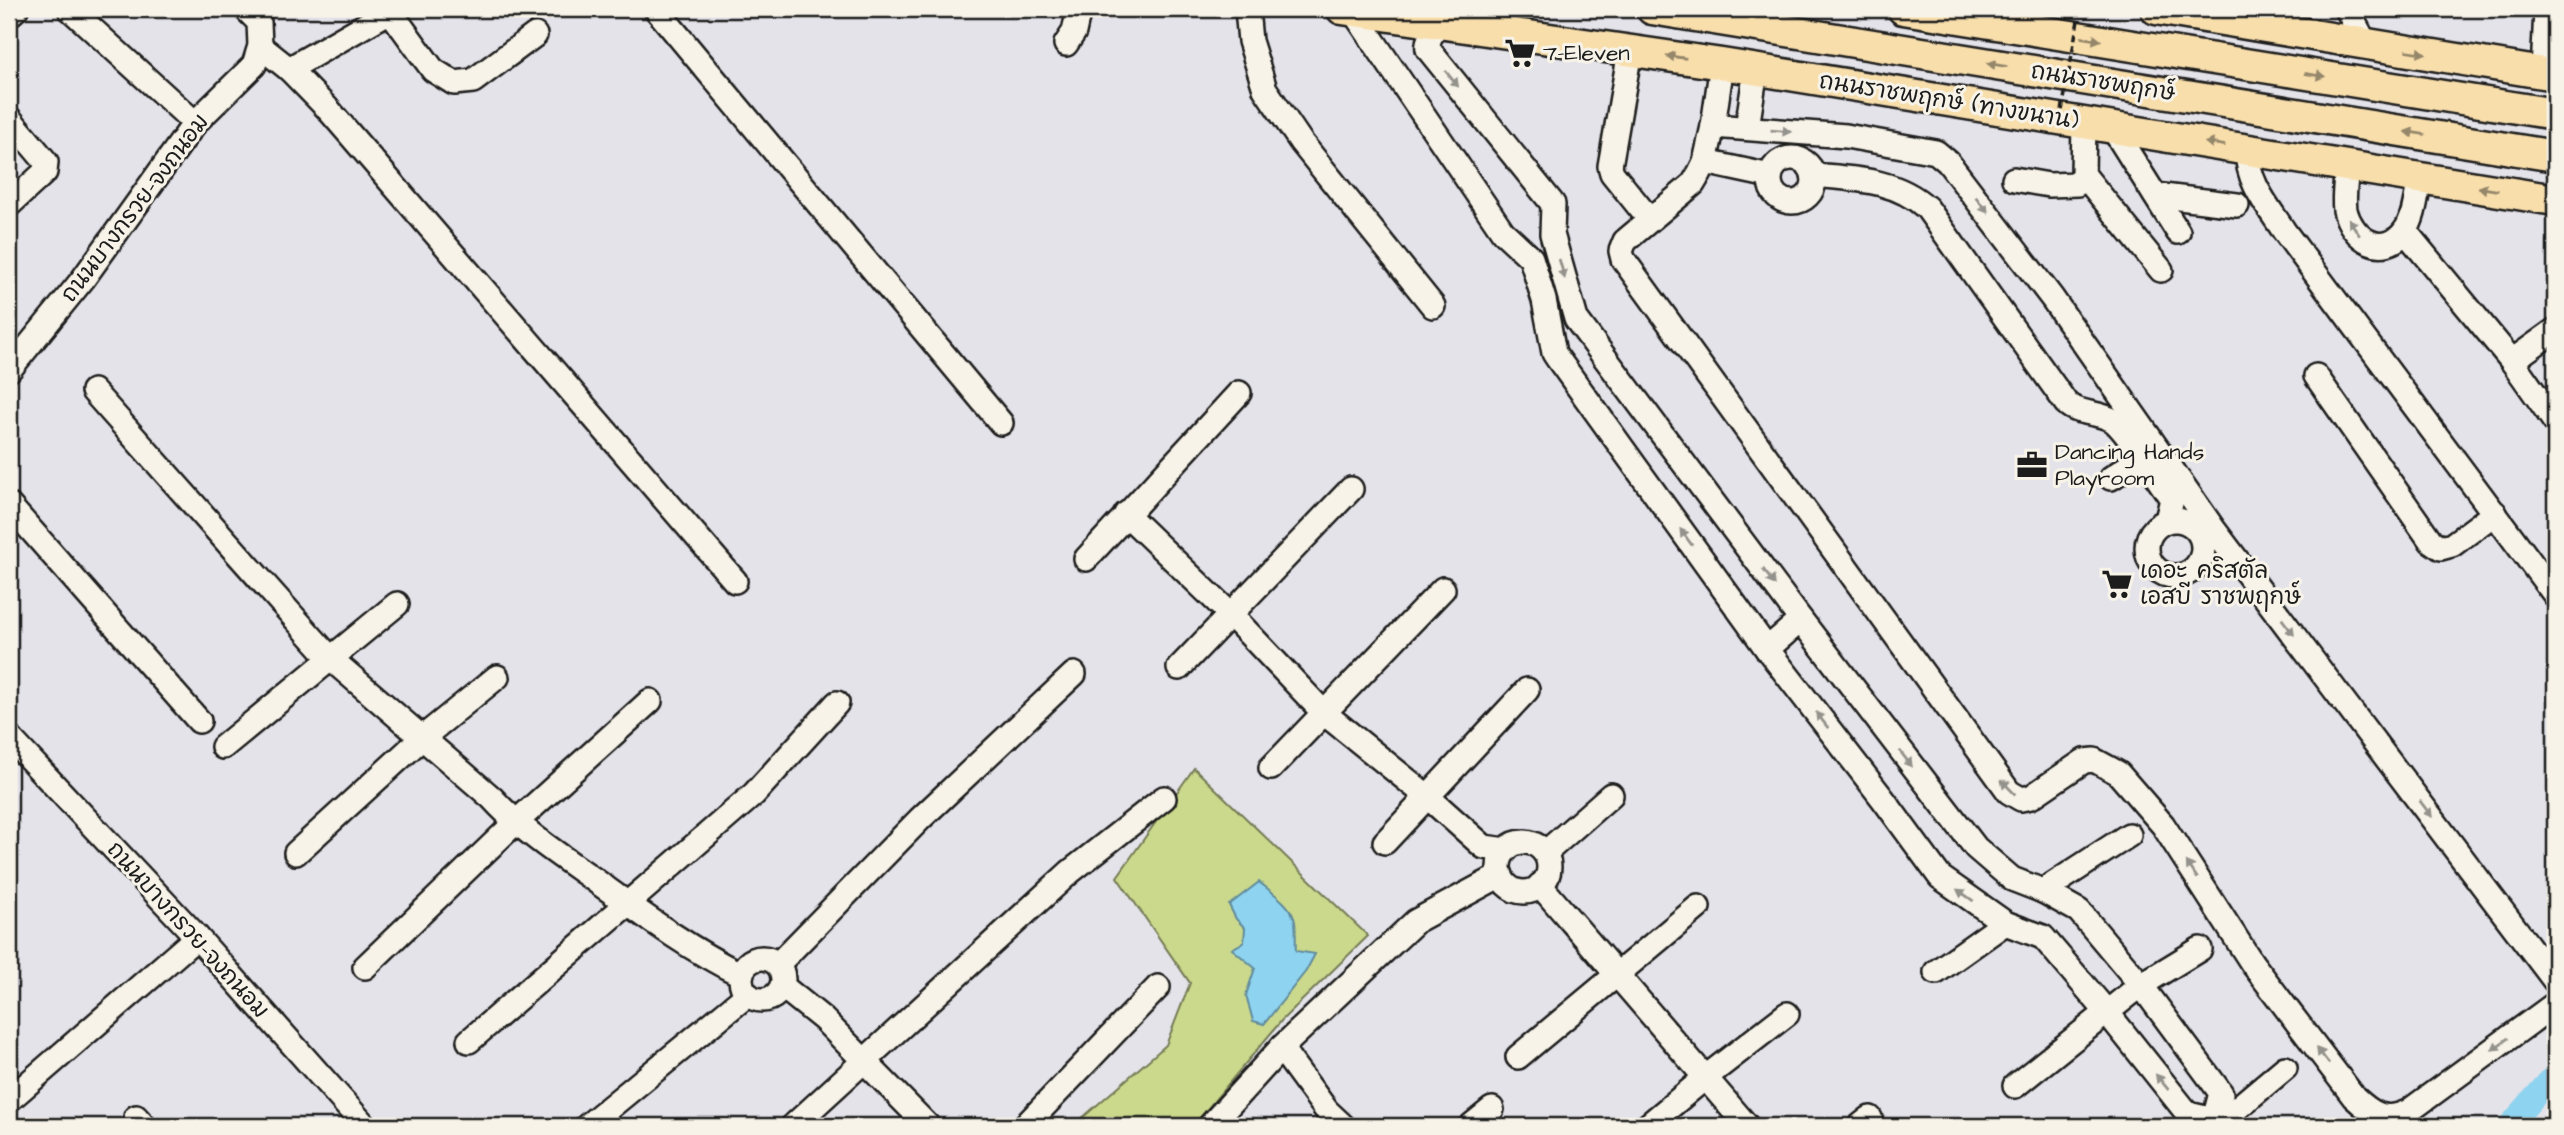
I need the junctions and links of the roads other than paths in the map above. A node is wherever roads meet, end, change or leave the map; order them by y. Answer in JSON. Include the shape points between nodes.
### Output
{"nodes":[{"id":1,"x":16,"y":9,"type":"edge"},
{"id":2,"x":70,"y":9,"type":"edge"},
{"id":3,"x":246,"y":9,"type":"edge"},
{"id":4,"x":656,"y":9,"type":"edge"},
{"id":5,"x":1079,"y":9,"type":"edge"},
{"id":6,"x":1247,"y":9,"type":"edge"},
{"id":7,"x":1651,"y":9,"type":"edge"},
{"id":8,"x":1903,"y":9,"type":"edge"},
{"id":9,"x":2156,"y":9,"type":"edge"},
{"id":10,"x":2347,"y":9,"type":"edge"},
{"id":11,"x":2546,"y":9,"type":"edge"},
{"id":12,"x":391,"y":10,"type":"edge"},
{"id":13,"x":1348,"y":10,"type":"edge"},
{"id":14,"x":9,"y":15,"type":"edge"},
{"id":15,"x":2249,"y":17,"type":"edge"},
{"id":16,"x":1440,"y":23,"type":"junction"},
{"id":17,"x":534,"y":36,"type":"dead end"},
{"id":18,"x":2365,"y":43,"type":"junction"},
{"id":19,"x":1066,"y":44,"type":"dead end"},
{"id":20,"x":260,"y":46,"type":"junction"},
{"id":21,"x":1630,"y":51,"type":"junction"},
{"id":22,"x":1722,"y":64,"type":"junction"},
{"id":23,"x":289,"y":69,"type":"junction"},
{"id":24,"x":1756,"y":69,"type":"junction"},
{"id":25,"x":2547,"y":84,"type":"edge"},
{"id":26,"x":2427,"y":93,"type":"junction"},
{"id":27,"x":2555,"y":114,"type":"edge"},
{"id":28,"x":9,"y":118,"type":"edge"},
{"id":29,"x":195,"y":123,"type":"junction"},
{"id":30,"x":2085,"y":124,"type":"junction"},
{"id":31,"x":1713,"y":126,"type":"junction"},
{"id":32,"x":1747,"y":128,"type":"junction"},
{"id":33,"x":2247,"y":150,"type":"junction"},
{"id":34,"x":2555,"y":156,"type":"edge"},
{"id":35,"x":1705,"y":162,"type":"junction"},
{"id":36,"x":2347,"y":166,"type":"junction"},
{"id":37,"x":2083,"y":174,"type":"junction"},
{"id":38,"x":1770,"y":176,"type":"junction"},
{"id":39,"x":1813,"y":176,"type":"junction"},
{"id":40,"x":2420,"y":178,"type":"junction"},
{"id":41,"x":2014,"y":179,"type":"dead end"},
{"id":42,"x":2155,"y":195,"type":"junction"},
{"id":43,"x":2555,"y":200,"type":"edge"},
{"id":44,"x":9,"y":205,"type":"edge"},
{"id":45,"x":2236,"y":205,"type":"dead end"},
{"id":46,"x":1641,"y":209,"type":"dead end"},
{"id":47,"x":2404,"y":231,"type":"junction"},
{"id":48,"x":2178,"y":232,"type":"dead end"},
{"id":49,"x":2161,"y":270,"type":"dead end"},
{"id":50,"x":1433,"y":306,"type":"dead end"},
{"id":51,"x":2555,"y":330,"type":"edge"},
{"id":52,"x":2512,"y":361,"type":"junction"},
{"id":53,"x":9,"y":370,"type":"edge"},
{"id":54,"x":2316,"y":376,"type":"dead end"},
{"id":55,"x":93,"y":391,"type":"dead end"},
{"id":56,"x":1239,"y":394,"type":"dead end"},
{"id":57,"x":2117,"y":411,"type":"junction"},
{"id":58,"x":2554,"y":419,"type":"edge"},
{"id":59,"x":1001,"y":423,"type":"dead end"},
{"id":60,"x":2149,"y":453,"type":"junction"},
{"id":61,"x":2111,"y":478,"type":"dead end"},
{"id":62,"x":1352,"y":489,"type":"dead end"},
{"id":63,"x":9,"y":505,"type":"edge"},
{"id":64,"x":2495,"y":513,"type":"junction"},
{"id":65,"x":1126,"y":514,"type":"junction"},
{"id":66,"x":2167,"y":520,"type":"junction"},
{"id":67,"x":2209,"y":535,"type":"junction"},
{"id":68,"x":1086,"y":559,"type":"dead end"},
{"id":69,"x":735,"y":581,"type":"dead end"},
{"id":70,"x":1443,"y":589,"type":"dead end"},
{"id":71,"x":2555,"y":596,"type":"edge"},
{"id":72,"x":397,"y":604,"type":"dead end"},
{"id":73,"x":1231,"y":615,"type":"junction"},
{"id":74,"x":1801,"y":620,"type":"junction"},
{"id":75,"x":1767,"y":649,"type":"junction"},
{"id":76,"x":331,"y":659,"type":"junction"},
{"id":77,"x":1179,"y":668,"type":"dead end"},
{"id":78,"x":1074,"y":674,"type":"dead end"},
{"id":79,"x":497,"y":677,"type":"dead end"},
{"id":80,"x":1527,"y":690,"type":"dead end"},
{"id":81,"x":650,"y":701,"type":"dead end"},
{"id":82,"x":837,"y":703,"type":"dead end"},
{"id":83,"x":1324,"y":713,"type":"junction"},
{"id":84,"x":200,"y":721,"type":"dead end"},
{"id":85,"x":9,"y":737,"type":"edge"},
{"id":86,"x":422,"y":738,"type":"junction"},
{"id":87,"x":223,"y":747,"type":"dead end"},
{"id":88,"x":1271,"y":768,"type":"dead end"},
{"id":89,"x":1611,"y":795,"type":"dead end"},
{"id":90,"x":1428,"y":797,"type":"junction"},
{"id":91,"x":1164,"y":798,"type":"dead end"},
{"id":92,"x":515,"y":823,"type":"junction"},
{"id":93,"x":2129,"y":835,"type":"dead end"},
{"id":94,"x":1385,"y":842,"type":"dead end"},
{"id":95,"x":1506,"y":850,"type":"junction"},
{"id":96,"x":296,"y":853,"type":"dead end"},
{"id":97,"x":1545,"y":853,"type":"junction"},
{"id":98,"x":1500,"y":875,"type":"junction"},
{"id":99,"x":1540,"y":885,"type":"junction"},
{"id":100,"x":2043,"y":891,"type":"junction"},
{"id":101,"x":627,"y":904,"type":"junction"},
{"id":102,"x":1698,"y":907,"type":"dead end"},
{"id":103,"x":2005,"y":923,"type":"junction"},
{"id":104,"x":197,"y":937,"type":"junction"},
{"id":105,"x":2200,"y":949,"type":"dead end"},
{"id":106,"x":365,"y":967,"type":"dead end"},
{"id":107,"x":1617,"y":972,"type":"junction"},
{"id":108,"x":1936,"y":972,"type":"dead end"},
{"id":109,"x":780,"y":975,"type":"junction"},
{"id":110,"x":2555,"y":981,"type":"edge"},
{"id":111,"x":743,"y":984,"type":"junction"},
{"id":112,"x":2141,"y":985,"type":"junction"},
{"id":113,"x":1158,"y":987,"type":"dead end"},
{"id":114,"x":2555,"y":1004,"type":"edge"},
{"id":115,"x":2106,"y":1011,"type":"junction"},
{"id":116,"x":1787,"y":1014,"type":"dead end"},
{"id":117,"x":469,"y":1041,"type":"dead end"},
{"id":118,"x":1281,"y":1048,"type":"junction"},
{"id":119,"x":1518,"y":1057,"type":"dead end"},
{"id":120,"x":863,"y":1062,"type":"junction"},
{"id":121,"x":2285,"y":1068,"type":"dead end"},
{"id":122,"x":1706,"y":1077,"type":"junction"},
{"id":123,"x":2015,"y":1086,"type":"dead end"},
{"id":124,"x":9,"y":1100,"type":"edge"},
{"id":125,"x":1492,"y":1109,"type":"dead end"},
{"id":126,"x":352,"y":1122,"type":"edge"},
{"id":127,"x":2215,"y":1124,"type":"edge"},
{"id":128,"x":587,"y":1126,"type":"edge"},
{"id":129,"x":793,"y":1126,"type":"edge"},
{"id":130,"x":928,"y":1126,"type":"edge"},
{"id":131,"x":1025,"y":1126,"type":"edge"},
{"id":132,"x":1210,"y":1126,"type":"edge"},
{"id":133,"x":1343,"y":1126,"type":"edge"},
{"id":134,"x":1471,"y":1126,"type":"edge"},
{"id":135,"x":1647,"y":1126,"type":"edge"},
{"id":136,"x":1747,"y":1126,"type":"edge"}],
"edges":[{"from":1,"to":14,"type":"street"},
{"from":2,"to":29,"type":"street"},
{"from":3,"to":20,"type":"street","via":[[258,22]]},
{"from":4,"to":59,"type":"street"},
{"from":5,"to":19,"type":"street"},
{"from":6,"to":50,"type":"street","via":[[1250,41],[1265,89],[1301,142]]},
{"from":34,"to":7,"type":"main road","name":"ถนนราชพฤกษ์","one_way":true},
{"from":8,"to":26,"type":"main road","name":"ถนนราชพฤกษ์","one_way":true},
{"from":9,"to":15,"type":"main road"},
{"from":10,"to":18,"type":"street"},
{"from":11,"to":25,"type":"street"},
{"from":12,"to":17,"type":"street","via":[[433,70],[454,83],[472,81]]},
{"from":12,"to":23,"type":"street"},
{"from":13,"to":16,"type":"main road","name":"ถนนราชพฤกษ์ (ทางขนาน)"},
{"from":75,"to":13,"type":"street","one_way":true,"via":[[1558,359],[1531,258],[1503,232]]},
{"from":15,"to":18,"type":"main road"},
{"from":16,"to":21,"type":"main road","name":"ถนนราชพฤกษ์ (ทางขนาน)"},
{"from":16,"to":74,"type":"street","one_way":true,"via":[[1428,49],[1553,204],[1552,234],[1576,319]]},
{"from":18,"to":25,"type":"main road","one_way":true},
{"from":20,"to":23,"type":"street"},
{"from":20,"to":29,"type":"street","name":"ถนนบางกรวย-จงถนอม","via":[[254,65]]},
{"from":22,"to":21,"type":"main road","name":"ถนนราชพฤกษ์ (ทางขนาน)","one_way":true},
{"from":21,"to":46,"type":"street","via":[[1610,166]]},
{"from":22,"to":24,"type":"main road","name":"ถนนราชพฤกษ์ (ทางขนาน)"},
{"from":22,"to":31,"type":"street"},
{"from":23,"to":69,"type":"street"},
{"from":24,"to":30,"type":"main road","name":"ถนนราชพฤกษ์ (ทางขนาน)"},
{"from":24,"to":32,"type":"street"},
{"from":25,"to":26,"type":"main road"},
{"from":26,"to":27,"type":"main road","name":"ถนนราชพฤกษ์"},
{"from":28,"to":44,"type":"street","via":[[46,162],[45,173]]},
{"from":29,"to":53,"type":"street","name":"ถนนบางกรวย-จงถนอม","via":[[83,279]]},
{"from":33,"to":30,"type":"main road","name":"ถนนราชพฤกษ์ (ทางขนาน)","one_way":true},
{"from":30,"to":37,"type":"street"},
{"from":30,"to":42,"type":"street"},
{"from":31,"to":32,"type":"street"},
{"from":31,"to":35,"type":"street"},
{"from":32,"to":57,"type":"street","one_way":true,"via":[[1846,136],[1936,152],[1974,194],[2044,288]]},
{"from":33,"to":36,"type":"main road","name":"ถนนราชพฤกษ์ (ทางขนาน)"},
{"from":33,"to":64,"type":"street","via":[[2255,188],[2284,231]]},
{"from":35,"to":38,"type":"street"},
{"from":114,"to":35,"type":"street","one_way":true,"via":[[2409,1111],[2396,1118],[2371,1113],[2252,963],[2163,825],[2118,773],[2094,760],[2084,761],[2031,797],[2021,799],[2009,792],[1623,258],[1625,241],[1693,184]]},
{"from":36,"to":40,"type":"main road","name":"ถนนราชพฤกษ์ (ทางขนาน)"},
{"from":47,"to":36,"type":"street","one_way":true,"via":[[2383,246],[2363,240],[2344,206]]},
{"from":37,"to":41,"type":"street","via":[[2077,184]]},
{"from":37,"to":49,"type":"street"},
{"from":38,"to":39,"type":"street","via":[[1787,158],[1804,161]]},
{"from":38,"to":39,"type":"street","via":[[1774,192],[1788,202],[1804,198]]},
{"from":39,"to":57,"type":"street","via":[[1865,180],[1916,197],[2071,409]]},
{"from":43,"to":40,"type":"main road","name":"ถนนราชพฤกษ์ (ทางขนาน)","one_way":true},
{"from":40,"to":47,"type":"street","via":[[2412,218]]},
{"from":42,"to":45,"type":"street"},
{"from":42,"to":48,"type":"street"},
{"from":47,"to":52,"type":"street"},
{"from":51,"to":52,"type":"street"},
{"from":52,"to":58,"type":"street"},
{"from":54,"to":64,"type":"street","via":[[2431,541],[2441,548],[2452,545]]},
{"from":55,"to":76,"type":"street"},
{"from":56,"to":65,"type":"street"},
{"from":57,"to":60,"type":"street","via":[[2116,423]]},
{"from":60,"to":61,"type":"street"},
{"from":60,"to":66,"type":"street","via":[[2172,499]]},
{"from":60,"to":67,"type":"street"},
{"from":62,"to":73,"type":"street"},
{"from":63,"to":84,"type":"street"},
{"from":64,"to":71,"type":"street"},
{"from":65,"to":68,"type":"street"},
{"from":65,"to":73,"type":"street"},
{"from":66,"to":67,"type":"street","via":[[2185,521]]},
{"from":66,"to":67,"type":"street","via":[[2152,530],[2146,547],[2157,570],[2174,576],[2191,571]]},
{"from":67,"to":110,"type":"street","one_way":true},
{"from":70,"to":83,"type":"street"},
{"from":72,"to":76,"type":"street"},
{"from":73,"to":77,"type":"street"},
{"from":73,"to":83,"type":"street"},
{"from":74,"to":75,"type":"street"},
{"from":74,"to":100,"type":"street","one_way":true,"via":[[1976,848],[2012,879]]},
{"from":103,"to":75,"type":"street","one_way":true,"via":[[1940,877]]},
{"from":76,"to":86,"type":"street"},
{"from":76,"to":87,"type":"street"},
{"from":78,"to":109,"type":"street","via":[[920,819]]},
{"from":79,"to":86,"type":"street"},
{"from":80,"to":90,"type":"street"},
{"from":81,"to":92,"type":"street"},
{"from":82,"to":101,"type":"street","via":[[754,794]]},
{"from":83,"to":88,"type":"street"},
{"from":83,"to":90,"type":"street"},
{"from":85,"to":104,"type":"street","name":"ถนนบางกรวย-จงถนอม"},
{"from":86,"to":92,"type":"street"},
{"from":86,"to":96,"type":"street"},
{"from":89,"to":97,"type":"street"},
{"from":90,"to":94,"type":"street"},
{"from":90,"to":95,"type":"street","via":[[1484,847]]},
{"from":91,"to":120,"type":"street","via":[[1060,881]]},
{"from":92,"to":101,"type":"street"},
{"from":92,"to":106,"type":"street"},
{"from":93,"to":100,"type":"street"},
{"from":95,"to":97,"type":"street","via":[[1526,842]]},
{"from":95,"to":98,"type":"street"},
{"from":97,"to":99,"type":"street","via":[[1548,874]]},
{"from":98,"to":99,"type":"street","via":[[1517,891]]},
{"from":98,"to":118,"type":"street","via":[[1416,921]]},
{"from":99,"to":107,"type":"street"},
{"from":100,"to":112,"type":"street","via":[[2079,911]]},
{"from":101,"to":111,"type":"street"},
{"from":101,"to":117,"type":"street"},
{"from":102,"to":107,"type":"street"},
{"from":103,"to":108,"type":"street"},
{"from":103,"to":115,"type":"street","via":[[2043,937]]},
{"from":104,"to":124,"type":"street"},
{"from":104,"to":126,"type":"street","name":"ถนนบางกรวย-จงถนอม"},
{"from":105,"to":112,"type":"street"},
{"from":107,"to":119,"type":"street"},
{"from":107,"to":122,"type":"street"},
{"from":109,"to":111,"type":"street","via":[[771,998],[763,1000],[756,1000]]},
{"from":109,"to":111,"type":"street","via":[[765,958],[758,959],[748,964]]},
{"from":109,"to":120,"type":"street"},
{"from":111,"to":128,"type":"street"},
{"from":112,"to":115,"type":"street"},
{"from":112,"to":127,"type":"street","via":[[2221,1093]]},
{"from":113,"to":131,"type":"street"},
{"from":115,"to":123,"type":"street"},
{"from":127,"to":115,"type":"street","one_way":true,"via":[[2188,1114]]},
{"from":116,"to":122,"type":"street"},
{"from":118,"to":132,"type":"street"},
{"from":118,"to":133,"type":"street"},
{"from":120,"to":129,"type":"street"},
{"from":120,"to":130,"type":"street"},
{"from":121,"to":127,"type":"street"},
{"from":122,"to":135,"type":"street"},
{"from":122,"to":136,"type":"street"},
{"from":125,"to":134,"type":"street"}]}
